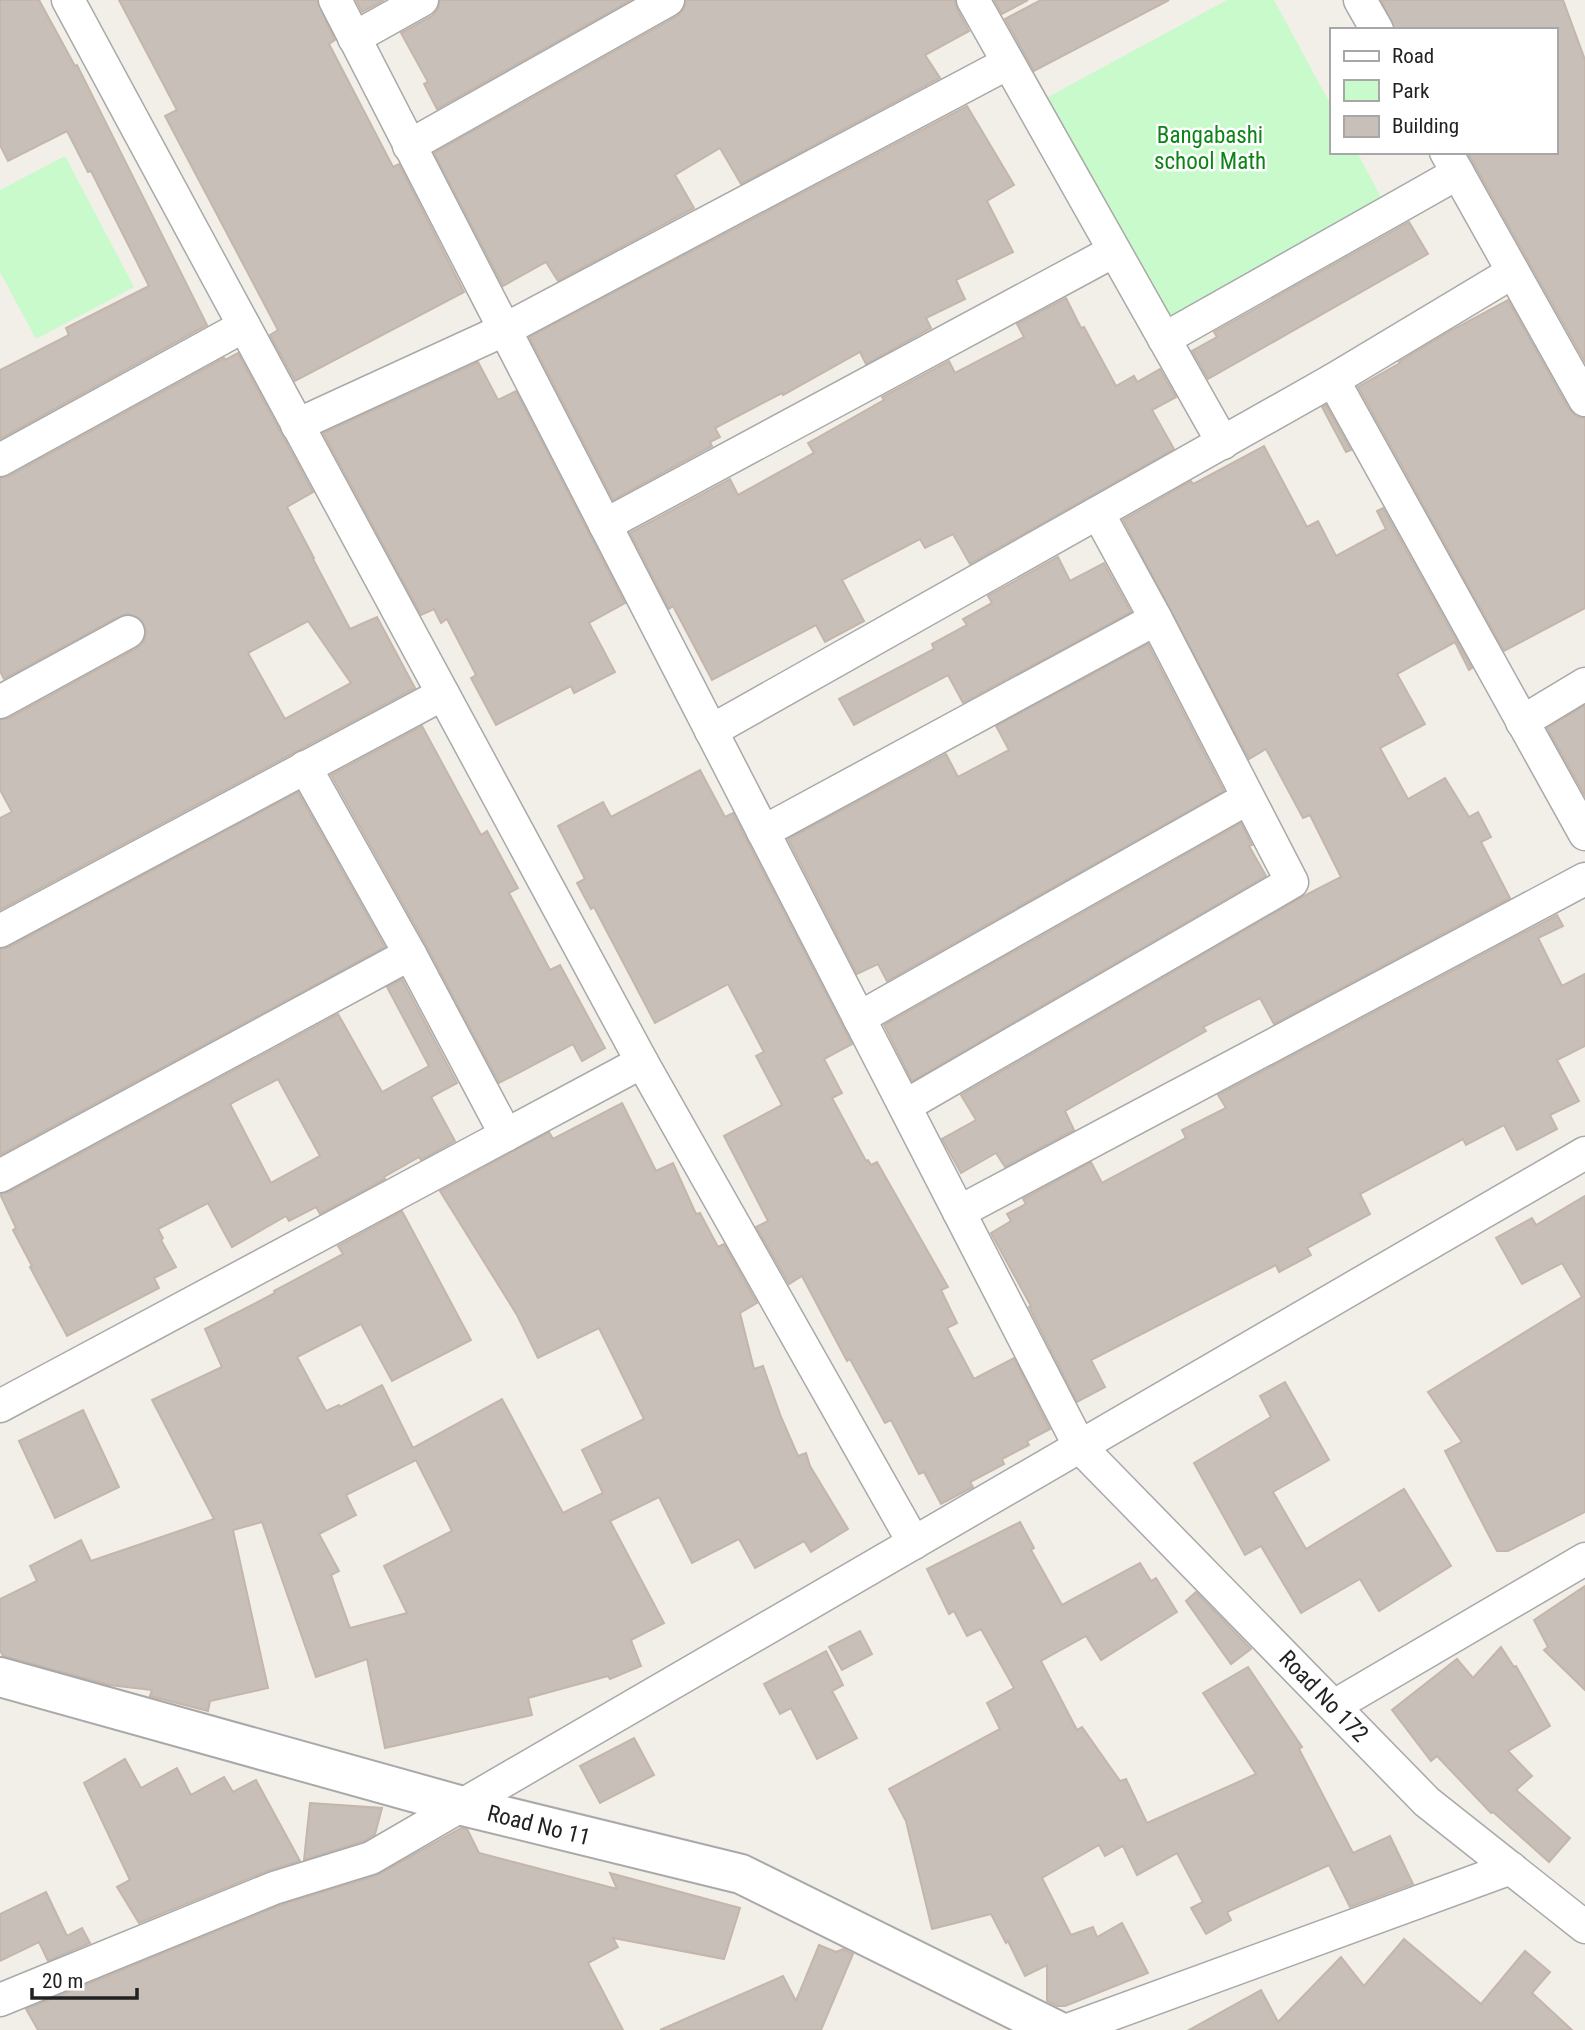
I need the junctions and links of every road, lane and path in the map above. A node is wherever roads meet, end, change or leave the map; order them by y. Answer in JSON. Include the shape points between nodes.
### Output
{"nodes":[{"id":1,"x":68,"y":0,"type":"edge"},
{"id":2,"x":335,"y":0,"type":"edge"},
{"id":3,"x":422,"y":0,"type":"edge"},
{"id":4,"x":668,"y":0,"type":"edge"},
{"id":5,"x":973,"y":0,"type":"edge"},
{"id":6,"x":1360,"y":0,"type":"edge"},
{"id":7,"x":1376,"y":28,"type":"edge"},
{"id":8,"x":354,"y":38,"type":"junction"},
{"id":9,"x":1008,"y":63,"type":"junction"},
{"id":10,"x":410,"y":146,"type":"junction"},
{"id":11,"x":1452,"y":163,"type":"edge"},
{"id":12,"x":1114,"y":251,"type":"junction"},
{"id":13,"x":1513,"y":272,"type":"junction"},
{"id":14,"x":244,"y":326,"type":"junction"},
{"id":15,"x":504,"y":330,"type":"junction"},
{"id":16,"x":1164,"y":339,"type":"junction"},
{"id":17,"x":1333,"y":380,"type":"junction"},
{"id":18,"x":1585,"y":400,"type":"edge"},
{"id":19,"x":297,"y":425,"type":"junction"},
{"id":20,"x":1223,"y":443,"type":"junction"},
{"id":21,"x":0,"y":460,"type":"edge"},
{"id":22,"x":1098,"y":513,"type":"junction"},
{"id":23,"x":605,"y":525,"type":"junction"},
{"id":24,"x":1156,"y":619,"type":"junction"},
{"id":25,"x":128,"y":632,"type":"dead end"},
{"id":26,"x":1585,"y":684,"type":"edge"},
{"id":27,"x":443,"y":694,"type":"junction"},
{"id":28,"x":0,"y":702,"type":"edge"},
{"id":29,"x":1522,"y":722,"type":"junction"},
{"id":30,"x":711,"y":731,"type":"junction"},
{"id":31,"x":306,"y":767,"type":"junction"},
{"id":32,"x":1248,"y":797,"type":"junction"},
{"id":33,"x":763,"y":832,"type":"junction"},
{"id":34,"x":1585,"y":834,"type":"edge"},
{"id":35,"x":1585,"y":879,"type":"edge"},
{"id":36,"x":0,"y":931,"type":"edge"},
{"id":37,"x":410,"y":954,"type":"junction"},
{"id":38,"x":859,"y":1018,"type":"junction"},
{"id":39,"x":642,"y":1062,"type":"junction"},
{"id":40,"x":905,"y":1106,"type":"junction"},
{"id":41,"x":506,"y":1135,"type":"junction"},
{"id":42,"x":1585,"y":1153,"type":"edge"},
{"id":43,"x":0,"y":1176,"type":"edge"},
{"id":44,"x":959,"y":1212,"type":"junction"},
{"id":45,"x":0,"y":1406,"type":"edge"},
{"id":46,"x":1080,"y":1447,"type":"junction"},
{"id":47,"x":914,"y":1543,"type":"junction"},
{"id":48,"x":1585,"y":1559,"type":"edge"},
{"id":49,"x":0,"y":1676,"type":"edge"},
{"id":50,"x":1334,"y":1706,"type":"junction"},
{"id":51,"x":459,"y":1805,"type":"junction"},
{"id":52,"x":1511,"y":1868,"type":"junction"},
{"id":53,"x":1585,"y":1927,"type":"edge"},
{"id":54,"x":0,"y":2000,"type":"edge"},
{"id":55,"x":1056,"y":2030,"type":"edge"},
{"id":56,"x":1069,"y":2030,"type":"edge"}],
"edges":[{"from":1,"to":14,"type":"street"},
{"from":2,"to":8,"type":"street","name":"Road No 172"},
{"from":3,"to":8,"type":"street"},
{"from":4,"to":10,"type":"street"},
{"from":5,"to":9,"type":"street"},
{"from":6,"to":7,"type":"street"},
{"from":8,"to":10,"type":"street","name":"Road No 172"},
{"from":9,"to":12,"type":"street"},
{"from":9,"to":15,"type":"street"},
{"from":10,"to":15,"type":"street","name":"Road No 172"},
{"from":11,"to":13,"type":"street"},
{"from":11,"to":16,"type":"street"},
{"from":12,"to":16,"type":"street"},
{"from":12,"to":23,"type":"street"},
{"from":13,"to":17,"type":"street"},
{"from":13,"to":18,"type":"street"},
{"from":14,"to":19,"type":"street"},
{"from":14,"to":21,"type":"street"},
{"from":15,"to":19,"type":"street"},
{"from":15,"to":23,"type":"street","name":"Road No 172"},
{"from":16,"to":20,"type":"street"},
{"from":17,"to":20,"type":"street"},
{"from":17,"to":29,"type":"street"},
{"from":19,"to":27,"type":"street"},
{"from":20,"to":22,"type":"street"},
{"from":22,"to":24,"type":"street"},
{"from":22,"to":30,"type":"street"},
{"from":23,"to":30,"type":"street","name":"Road No 172"},
{"from":24,"to":32,"type":"street"},
{"from":24,"to":33,"type":"street"},
{"from":25,"to":28,"type":"street"},
{"from":26,"to":29,"type":"street"},
{"from":27,"to":31,"type":"street"},
{"from":27,"to":39,"type":"street"},
{"from":29,"to":34,"type":"street"},
{"from":30,"to":33,"type":"street","name":"Road No 172"},
{"from":31,"to":36,"type":"street"},
{"from":31,"to":37,"type":"street"},
{"from":32,"to":38,"type":"street"},
{"from":32,"to":40,"type":"street","via":[[1292,882]]},
{"from":33,"to":38,"type":"street","name":"Road No 172"},
{"from":35,"to":44,"type":"street"},
{"from":37,"to":41,"type":"street"},
{"from":37,"to":43,"type":"street"},
{"from":38,"to":40,"type":"street","name":"Road No 172"},
{"from":39,"to":41,"type":"street"},
{"from":39,"to":47,"type":"street"},
{"from":40,"to":44,"type":"street","name":"Road No 172"},
{"from":41,"to":45,"type":"street"},
{"from":42,"to":46,"type":"street"},
{"from":44,"to":46,"type":"street","name":"Road No 172"},
{"from":46,"to":47,"type":"street"},
{"from":46,"to":50,"type":"street","name":"Road No 172"},
{"from":47,"to":51,"type":"street"},
{"from":48,"to":50,"type":"street"},
{"from":49,"to":51,"type":"street","name":"Road No 11"},
{"from":50,"to":52,"type":"street","name":"Road No 172","via":[[1427,1802]]},
{"from":51,"to":54,"type":"street","via":[[371,1858],[274,1888]]},
{"from":51,"to":55,"type":"street","name":"Road No 11","via":[[741,1874]]},
{"from":52,"to":53,"type":"street","name":"Road No 172"},
{"from":52,"to":56,"type":"street"}]}
